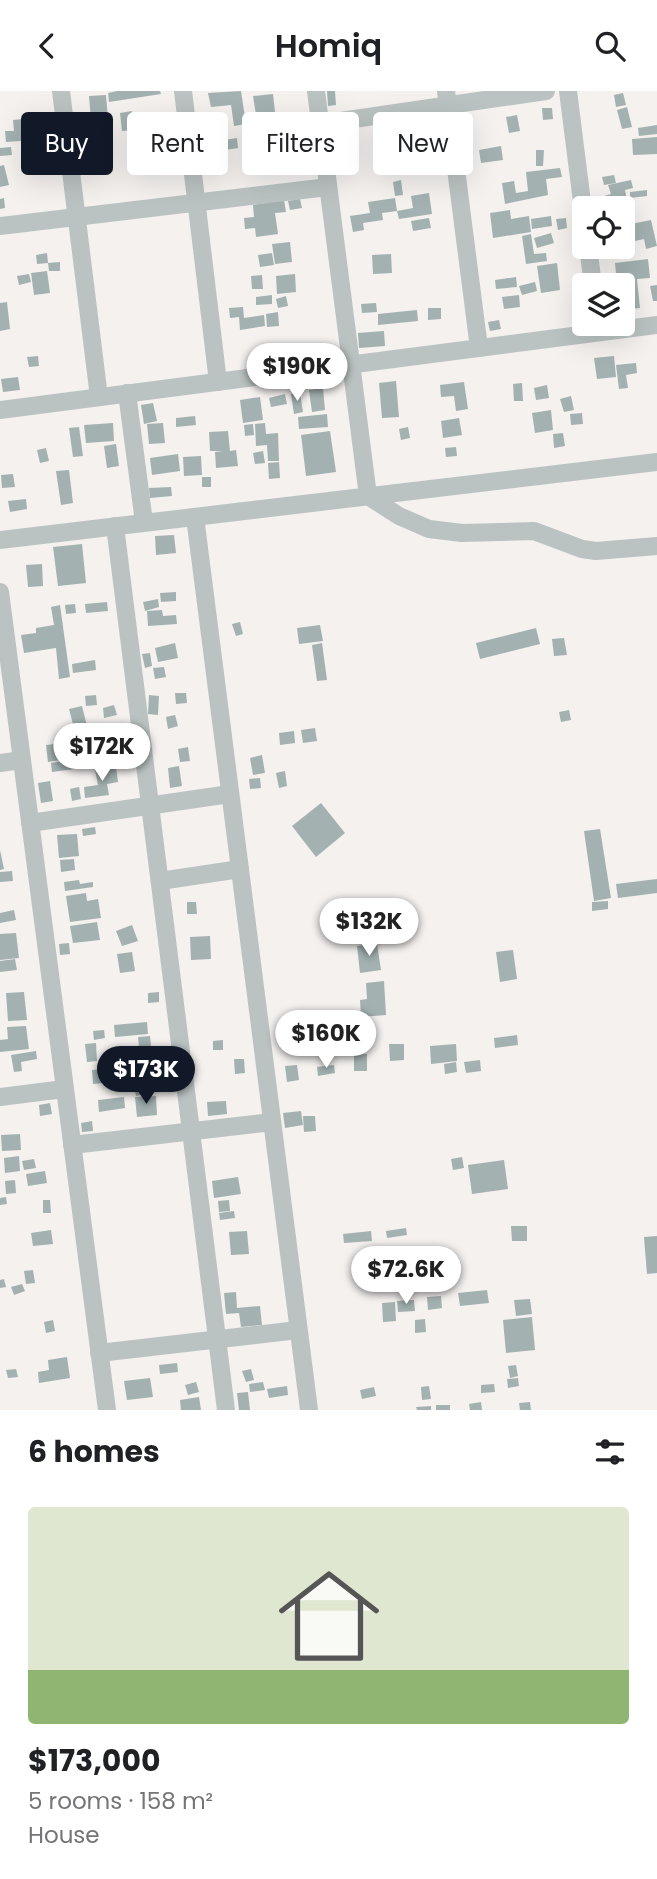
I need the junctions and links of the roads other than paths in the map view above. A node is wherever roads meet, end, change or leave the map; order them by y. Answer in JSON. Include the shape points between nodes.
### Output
{"nodes":[{"id":1,"x":61,"y":91,"type":"edge"},
{"id":2,"x":183,"y":91,"type":"edge"},
{"id":3,"x":316,"y":91,"type":"edge"},
{"id":4,"x":547,"y":91,"type":"edge"},
{"id":5,"x":568,"y":91,"type":"edge"},
{"id":6,"x":447,"y":98,"type":"edge"},
{"id":7,"x":319,"y":112,"type":"edge"},
{"id":8,"x":359,"y":116,"type":"edge"},
{"id":9,"x":326,"y":175,"type":"edge"},
{"id":10,"x":328,"y":187,"type":"junction"},
{"id":11,"x":581,"y":196,"type":"edge"},
{"id":12,"x":197,"y":203,"type":"junction"},
{"id":13,"x":76,"y":217,"type":"junction"},
{"id":14,"x":0,"y":226,"type":"edge"},
{"id":15,"x":657,"y":325,"type":"edge"},
{"id":16,"x":635,"y":326,"type":"edge"},
{"id":17,"x":572,"y":332,"type":"edge"},
{"id":18,"x":479,"y":348,"type":"junction"},
{"id":19,"x":351,"y":365,"type":"junction"},
{"id":20,"x":218,"y":382,"type":"junction"},
{"id":21,"x":127,"y":393,"type":"junction"},
{"id":22,"x":99,"y":397,"type":"junction"},
{"id":23,"x":0,"y":410,"type":"edge"},
{"id":24,"x":657,"y":462,"type":"edge"},
{"id":25,"x":368,"y":496,"type":"junction"},
{"id":26,"x":195,"y":517,"type":"junction"},
{"id":27,"x":144,"y":523,"type":"junction"},
{"id":28,"x":116,"y":526,"type":"junction"},
{"id":29,"x":0,"y":540,"type":"edge"},
{"id":30,"x":657,"y":546,"type":"edge"},
{"id":31,"x":0,"y":592,"type":"edge"},
{"id":32,"x":22,"y":760,"type":"junction"},
{"id":33,"x":0,"y":763,"type":"edge"},
{"id":34,"x":230,"y":794,"type":"junction"},
{"id":35,"x":150,"y":805,"type":"junction"},
{"id":36,"x":30,"y":823,"type":"junction"},
{"id":37,"x":240,"y":869,"type":"junction"},
{"id":38,"x":160,"y":881,"type":"junction"},
{"id":39,"x":64,"y":1089,"type":"junction"},
{"id":40,"x":0,"y":1097,"type":"edge"},
{"id":41,"x":272,"y":1122,"type":"junction"},
{"id":42,"x":191,"y":1130,"type":"junction"},
{"id":43,"x":72,"y":1145,"type":"junction"},
{"id":44,"x":298,"y":1330,"type":"junction"},
{"id":45,"x":217,"y":1339,"type":"junction"},
{"id":46,"x":99,"y":1353,"type":"junction"},
{"id":47,"x":107,"y":1410,"type":"edge"},
{"id":48,"x":226,"y":1410,"type":"edge"},
{"id":49,"x":309,"y":1410,"type":"edge"}],
"edges":[{"from":1,"to":13,"type":"street"},
{"from":2,"to":12,"type":"street"},
{"from":3,"to":7,"type":"street"},
{"from":4,"to":6,"type":"street"},
{"from":5,"to":11,"type":"street"},
{"from":6,"to":8,"type":"street"},
{"from":6,"to":18,"type":"street"},
{"from":9,"to":10,"type":"street"},
{"from":10,"to":12,"type":"street"},
{"from":10,"to":19,"type":"street"},
{"from":12,"to":13,"type":"street"},
{"from":12,"to":20,"type":"street"},
{"from":13,"to":14,"type":"street"},
{"from":13,"to":22,"type":"street"},
{"from":15,"to":16,"type":"street"},
{"from":17,"to":18,"type":"street"},
{"from":18,"to":19,"type":"street"},
{"from":19,"to":20,"type":"street"},
{"from":19,"to":25,"type":"street"},
{"from":20,"to":21,"type":"street"},
{"from":21,"to":22,"type":"street"},
{"from":21,"to":27,"type":"street"},
{"from":22,"to":23,"type":"street"},
{"from":24,"to":25,"type":"street"},
{"from":25,"to":26,"type":"street"},
{"from":25,"to":30,"type":"street","via":[[429,529],[534,531],[596,551]]},
{"from":26,"to":27,"type":"street"},
{"from":26,"to":34,"type":"street"},
{"from":27,"to":28,"type":"street"},
{"from":28,"to":29,"type":"street"},
{"from":28,"to":35,"type":"street"},
{"from":31,"to":32,"type":"street"},
{"from":32,"to":33,"type":"street"},
{"from":32,"to":36,"type":"street"},
{"from":34,"to":35,"type":"street"},
{"from":34,"to":37,"type":"street"},
{"from":35,"to":36,"type":"street"},
{"from":35,"to":38,"type":"street"},
{"from":36,"to":39,"type":"street"},
{"from":37,"to":38,"type":"street"},
{"from":37,"to":41,"type":"street"},
{"from":38,"to":42,"type":"street"},
{"from":39,"to":40,"type":"street"},
{"from":39,"to":43,"type":"street"},
{"from":41,"to":42,"type":"street"},
{"from":41,"to":44,"type":"street"},
{"from":42,"to":43,"type":"street"},
{"from":42,"to":45,"type":"street"},
{"from":43,"to":46,"type":"street"},
{"from":44,"to":45,"type":"street"},
{"from":44,"to":49,"type":"street"},
{"from":45,"to":46,"type":"street"},
{"from":45,"to":48,"type":"street"},
{"from":46,"to":47,"type":"street"}]}
